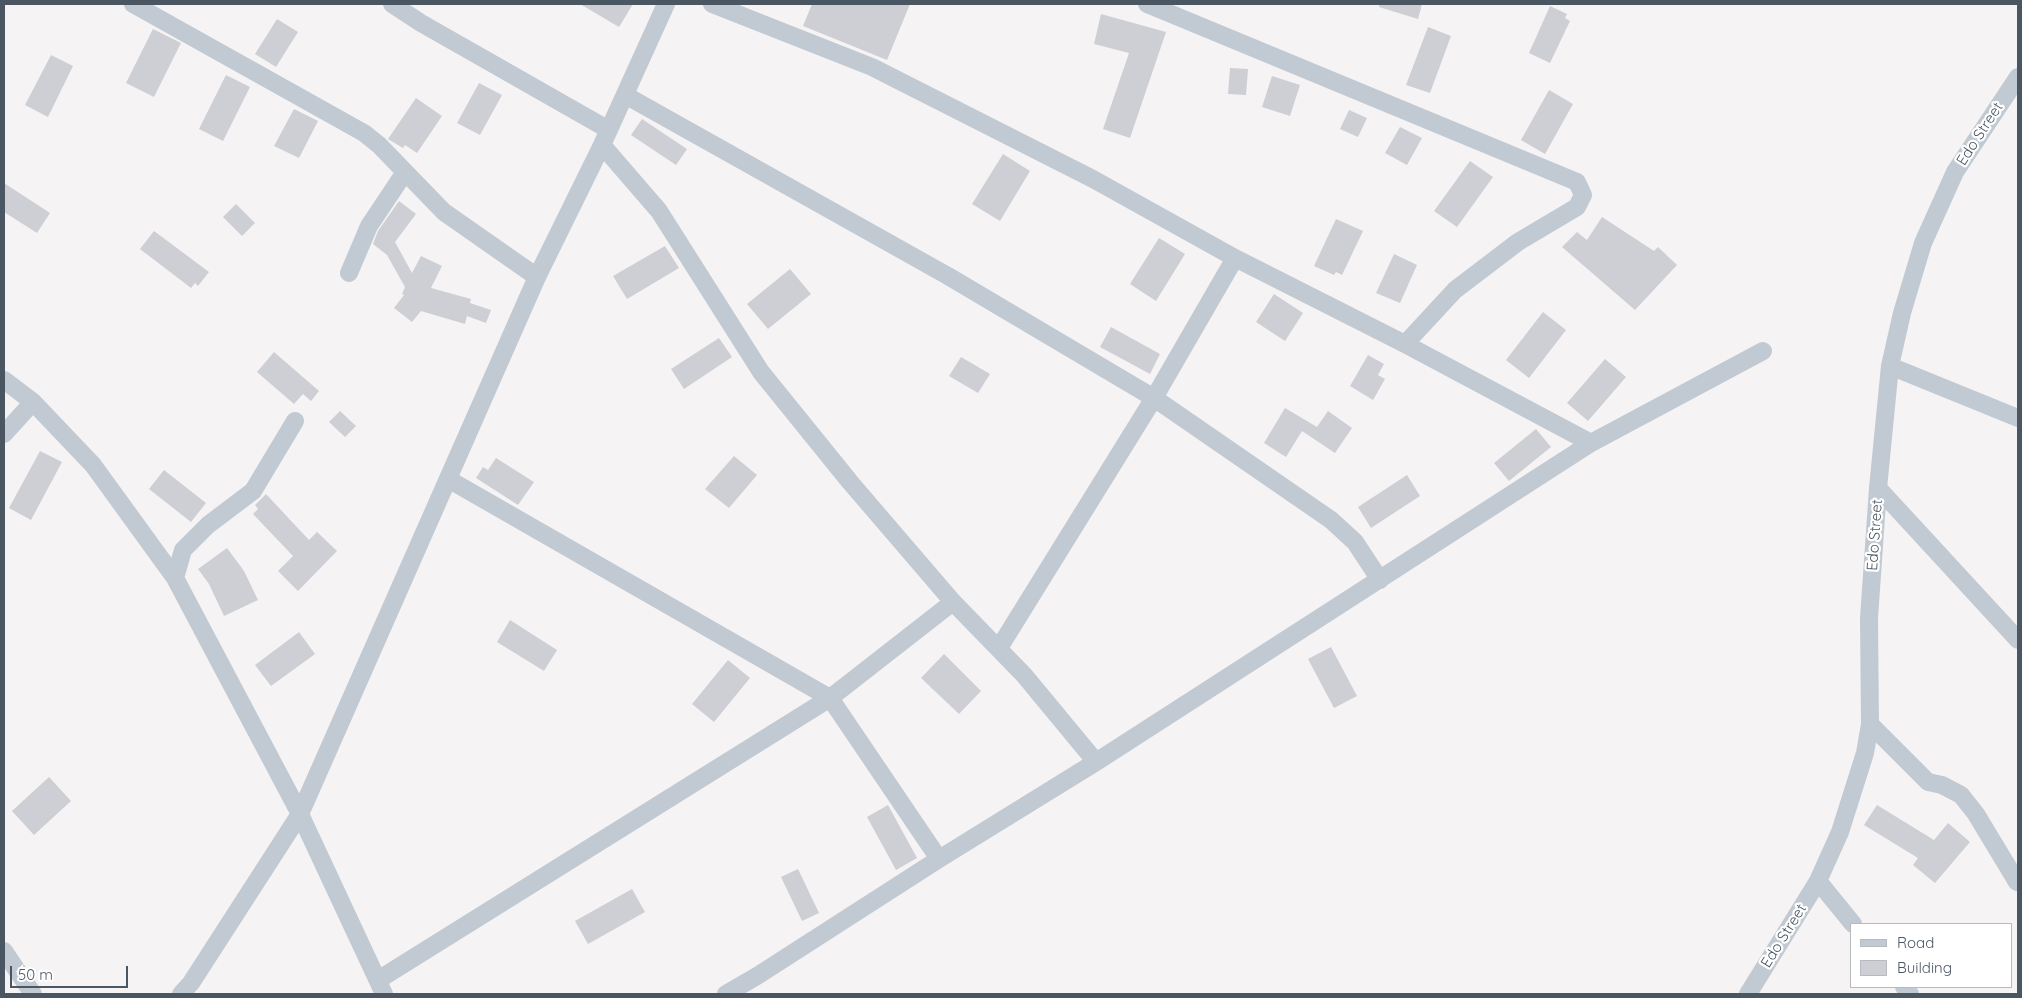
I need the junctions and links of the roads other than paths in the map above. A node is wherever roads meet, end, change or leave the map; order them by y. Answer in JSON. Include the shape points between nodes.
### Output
{"nodes":[{"id":1,"x":133,"y":4,"type":"edge"},
{"id":2,"x":392,"y":4,"type":"edge"},
{"id":3,"x":666,"y":4,"type":"edge"},
{"id":4,"x":712,"y":4,"type":"edge"},
{"id":5,"x":1147,"y":4,"type":"edge"},
{"id":6,"x":2018,"y":76,"type":"edge"},
{"id":7,"x":625,"y":95,"type":"junction"},
{"id":8,"x":606,"y":137,"type":"junction"},
{"id":9,"x":405,"y":172,"type":"junction"},
{"id":10,"x":1235,"y":258,"type":"junction"},
{"id":11,"x":349,"y":273,"type":"dead end"},
{"id":12,"x":537,"y":278,"type":"junction"},
{"id":13,"x":1405,"y":344,"type":"junction"},
{"id":14,"x":1763,"y":351,"type":"dead end"},
{"id":15,"x":1890,"y":366,"type":"junction"},
{"id":16,"x":4,"y":380,"type":"edge"},
{"id":17,"x":1154,"y":398,"type":"junction"},
{"id":18,"x":34,"y":402,"type":"junction"},
{"id":19,"x":2018,"y":418,"type":"edge"},
{"id":20,"x":294,"y":421,"type":"dead end"},
{"id":21,"x":4,"y":434,"type":"edge"},
{"id":22,"x":1591,"y":444,"type":"junction"},
{"id":23,"x":448,"y":479,"type":"junction"},
{"id":24,"x":1878,"y":488,"type":"junction"},
{"id":25,"x":175,"y":578,"type":"junction"},
{"id":26,"x":1380,"y":580,"type":"junction"},
{"id":27,"x":953,"y":602,"type":"junction"},
{"id":28,"x":2018,"y":640,"type":"edge"},
{"id":29,"x":998,"y":648,"type":"junction"},
{"id":30,"x":830,"y":698,"type":"junction"},
{"id":31,"x":1870,"y":724,"type":"junction"},
{"id":32,"x":1096,"y":762,"type":"junction"},
{"id":33,"x":300,"y":814,"type":"junction"},
{"id":34,"x":939,"y":859,"type":"junction"},
{"id":35,"x":1818,"y":881,"type":"junction"},
{"id":36,"x":2018,"y":882,"type":"edge"},
{"id":37,"x":1852,"y":923,"type":"edge"},
{"id":38,"x":4,"y":951,"type":"edge"},
{"id":39,"x":381,"y":987,"type":"edge"},
{"id":40,"x":33,"y":994,"type":"edge"},
{"id":41,"x":181,"y":994,"type":"edge"},
{"id":42,"x":726,"y":994,"type":"edge"},
{"id":43,"x":1748,"y":994,"type":"edge"}],
"edges":[{"from":1,"to":9,"type":"street","via":[[364,133]]},
{"from":2,"to":8,"type":"street"},
{"from":3,"to":7,"type":"street"},
{"from":4,"to":10,"type":"street","via":[[872,67],[1093,179]]},
{"from":5,"to":13,"type":"street","via":[[1577,182],[1583,195],[1578,207],[1518,242],[1455,290]]},
{"from":6,"to":15,"type":"street","name":"Edo Street","via":[[1955,172],[1923,243]]},
{"from":7,"to":8,"type":"street"},
{"from":7,"to":17,"type":"street","via":[[948,276]]},
{"from":8,"to":12,"type":"street"},
{"from":8,"to":27,"type":"street","via":[[660,211],[761,372]]},
{"from":9,"to":11,"type":"street","via":[[369,226]]},
{"from":9,"to":12,"type":"street","via":[[444,212]]},
{"from":10,"to":13,"type":"street"},
{"from":10,"to":17,"type":"street"},
{"from":12,"to":23,"type":"street"},
{"from":13,"to":22,"type":"street"},
{"from":14,"to":22,"type":"street"},
{"from":15,"to":19,"type":"street"},
{"from":15,"to":24,"type":"street","name":"Edo Street"},
{"from":16,"to":18,"type":"street"},
{"from":17,"to":26,"type":"street","via":[[1331,520],[1355,542]]},
{"from":17,"to":29,"type":"street"},
{"from":18,"to":21,"type":"street"},
{"from":18,"to":25,"type":"street","via":[[93,464]]},
{"from":20,"to":25,"type":"street","via":[[253,491],[208,525],[183,550]]},
{"from":22,"to":26,"type":"street"},
{"from":23,"to":30,"type":"street"},
{"from":23,"to":33,"type":"street"},
{"from":24,"to":28,"type":"street"},
{"from":24,"to":31,"type":"street","name":"Edo Street","via":[[1869,618]]},
{"from":25,"to":33,"type":"street"},
{"from":26,"to":32,"type":"street"},
{"from":27,"to":29,"type":"street"},
{"from":27,"to":30,"type":"street"},
{"from":29,"to":32,"type":"street","via":[[1024,674]]},
{"from":30,"to":34,"type":"street"},
{"from":30,"to":39,"type":"street"},
{"from":31,"to":35,"type":"street","name":"Edo Street","via":[[1865,753],[1840,832]]},
{"from":31,"to":36,"type":"street","via":[[1928,782],[1961,795]]},
{"from":32,"to":34,"type":"street"},
{"from":33,"to":39,"type":"street"},
{"from":33,"to":41,"type":"street"},
{"from":34,"to":42,"type":"street"},
{"from":35,"to":37,"type":"street"},
{"from":35,"to":43,"type":"street","name":"Edo Street"},
{"from":38,"to":40,"type":"street"}]}
